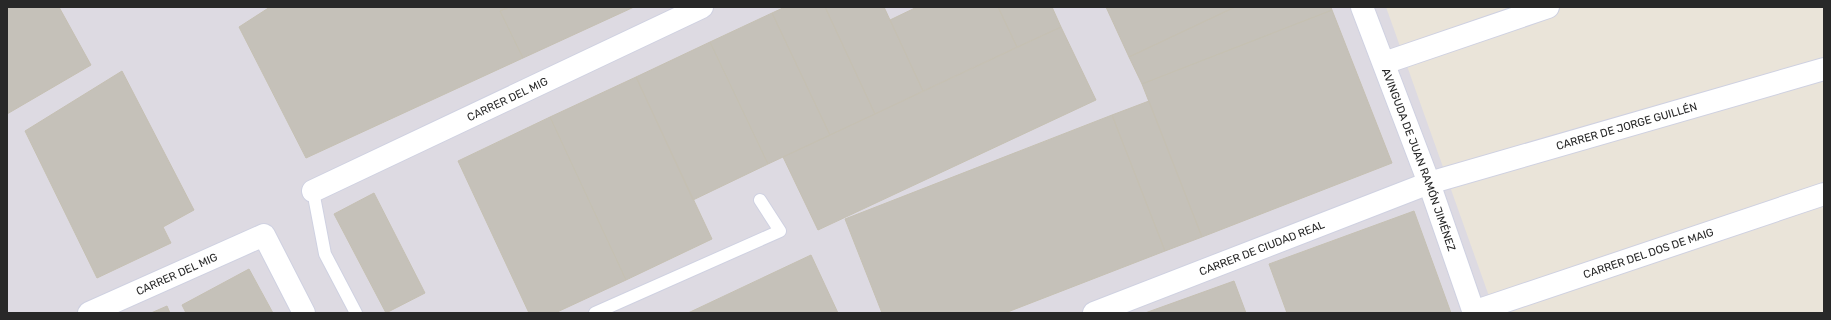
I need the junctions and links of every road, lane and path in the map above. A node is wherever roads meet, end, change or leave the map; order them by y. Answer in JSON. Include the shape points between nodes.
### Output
{"nodes":[{"id":1,"x":702,"y":7,"type":"edge"},
{"id":2,"x":1362,"y":7,"type":"edge"},
{"id":3,"x":1548,"y":7,"type":"edge"},
{"id":4,"x":1384,"y":63,"type":"junction"},
{"id":5,"x":1824,"y":69,"type":"edge"},
{"id":6,"x":1429,"y":183,"type":"junction"},
{"id":7,"x":313,"y":191,"type":"joint"},
{"id":8,"x":1824,"y":194,"type":"edge"},
{"id":9,"x":760,"y":200,"type":"dead end"},
{"id":10,"x":1474,"y":312,"type":"edge"},
{"id":11,"x":89,"y":313,"type":"edge"},
{"id":12,"x":304,"y":313,"type":"edge"},
{"id":13,"x":356,"y":313,"type":"edge"},
{"id":14,"x":595,"y":313,"type":"edge"},
{"id":15,"x":1094,"y":313,"type":"edge"}],
"edges":[{"from":1,"to":7,"type":"street","name":"CARRER DEL MIG"},
{"from":2,"to":4,"type":"street","name":"AVINGUDA DE JUAN RAMÓN JIMÉNEZ"},
{"from":3,"to":4,"type":"street"},
{"from":4,"to":6,"type":"street","name":"AVINGUDA DE JUAN RAMÓN JIMÉNEZ"},
{"from":5,"to":6,"type":"street","name":"CARRER DE JORGE GUILLÉN"},
{"from":6,"to":10,"type":"street","name":"AVINGUDA DE JUAN RAMÓN JIMÉNEZ"},
{"from":6,"to":15,"type":"street","name":"CARRER DE CIUDAD REAL"},
{"from":7,"to":13,"type":"lane","via":[[324,254]]},
{"from":8,"to":10,"type":"street","name":"CARRER DEL DOS DE MAIG"},
{"from":9,"to":14,"type":"lane","via":[[780,231]]},
{"from":11,"to":12,"type":"street","name":"CARRER DEL MIG","via":[[264,235]]}]}
